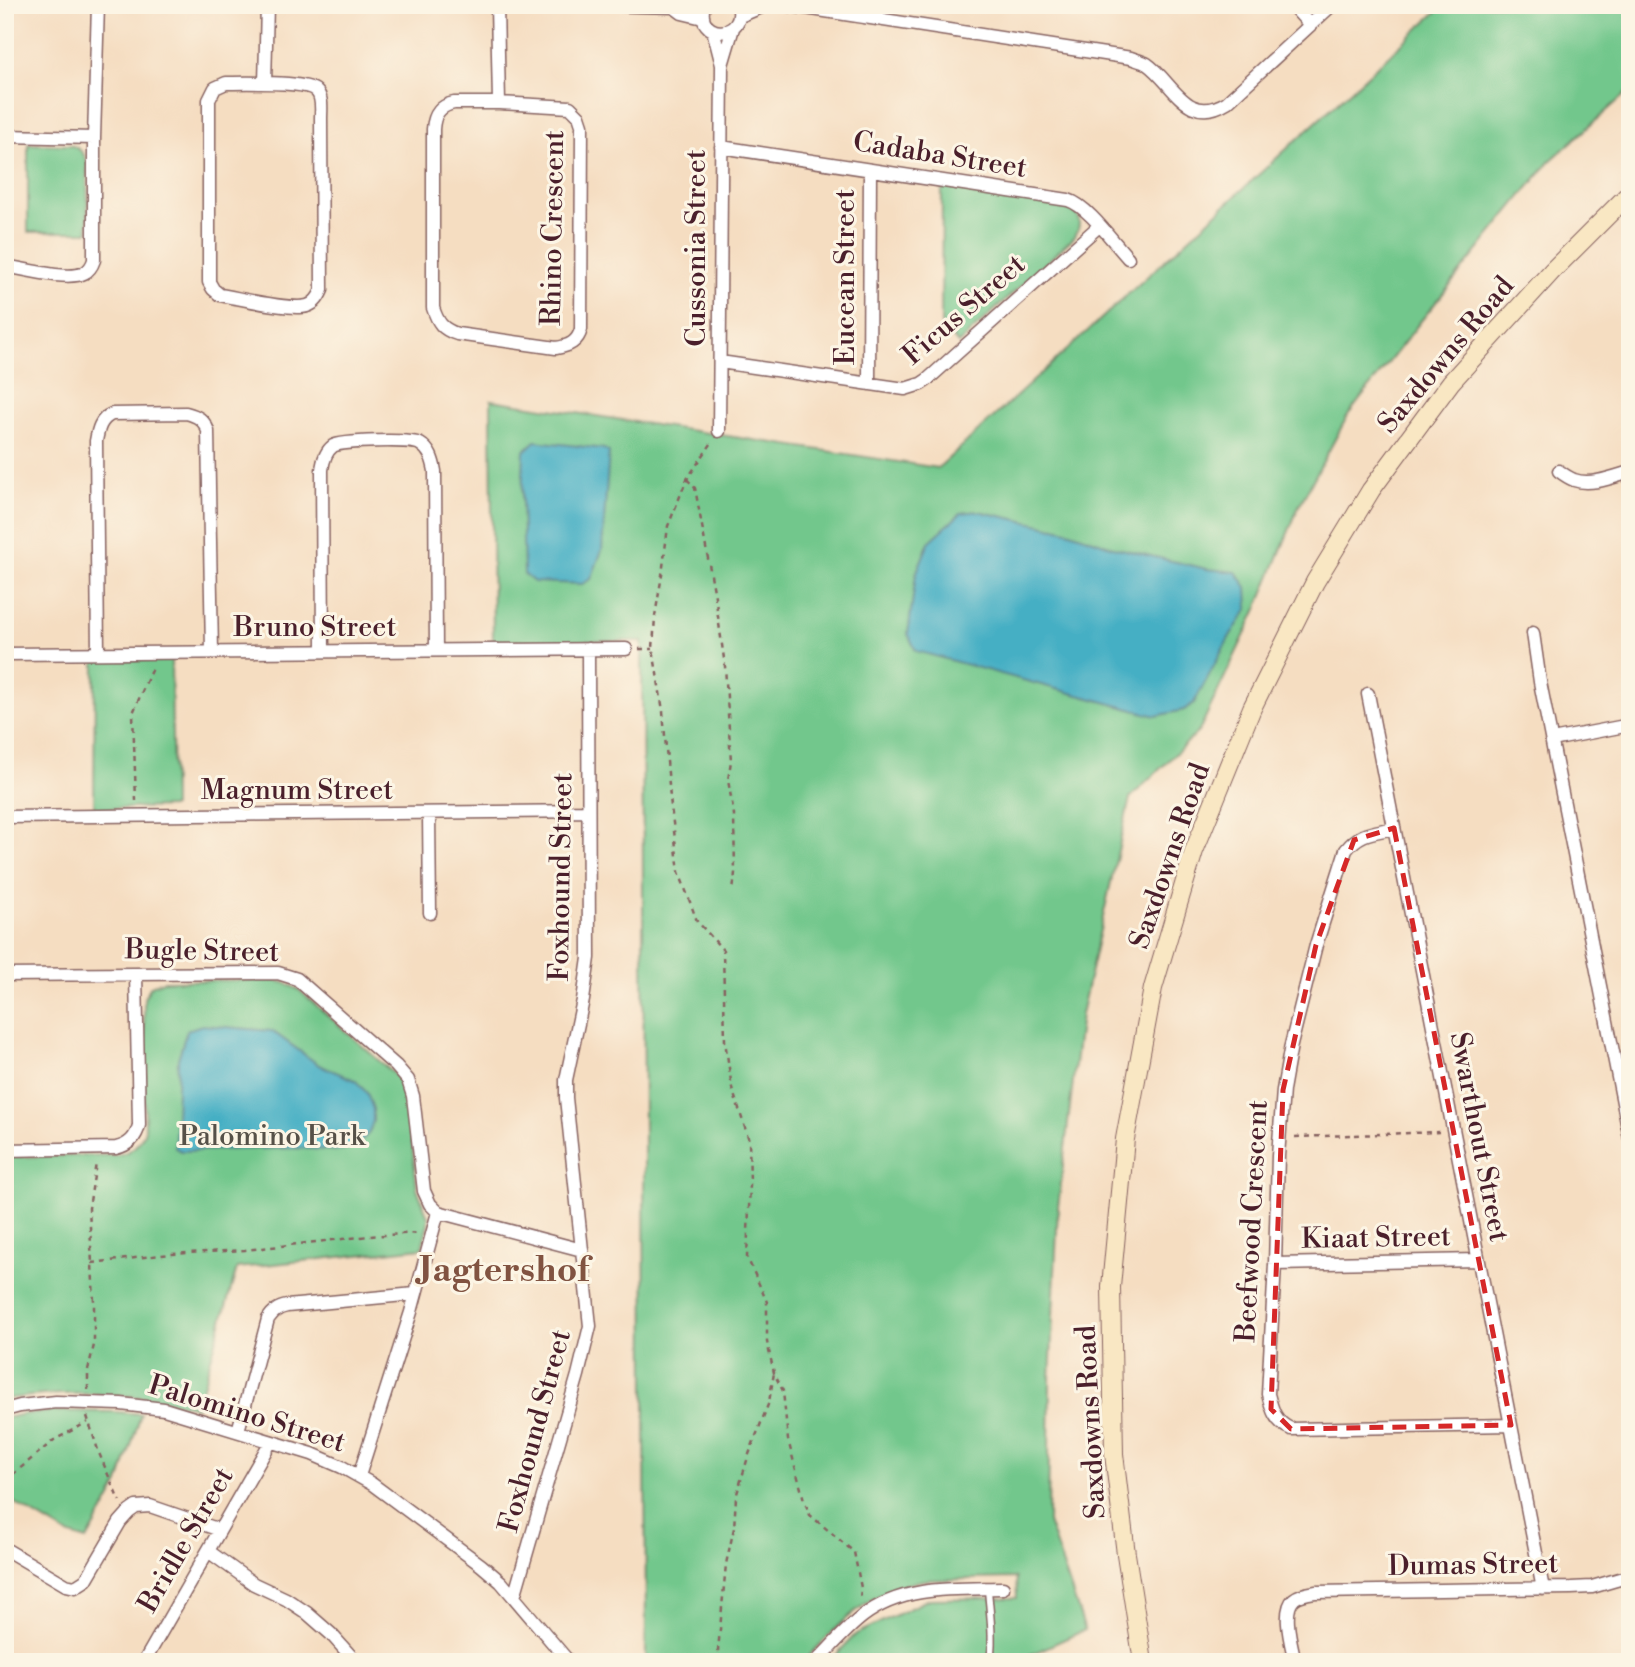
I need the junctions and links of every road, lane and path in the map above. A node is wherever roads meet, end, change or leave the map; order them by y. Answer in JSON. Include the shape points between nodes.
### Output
{"nodes":[{"id":1,"x":98,"y":5,"type":"edge"},
{"id":2,"x":267,"y":5,"type":"edge"},
{"id":3,"x":497,"y":5,"type":"edge"},
{"id":4,"x":602,"y":5,"type":"edge"},
{"id":5,"x":766,"y":5,"type":"edge"},
{"id":6,"x":786,"y":5,"type":"edge"},
{"id":7,"x":1292,"y":5,"type":"edge"},
{"id":8,"x":1332,"y":5,"type":"edge"},
{"id":9,"x":676,"y":6,"type":"edge"},
{"id":10,"x":840,"y":10,"type":"edge"},
{"id":11,"x":703,"y":11,"type":"edge"},
{"id":12,"x":739,"y":11,"type":"edge"},
{"id":13,"x":1310,"y":25,"type":"junction"},
{"id":14,"x":733,"y":28,"type":"junction"},
{"id":15,"x":713,"y":30,"type":"junction"},
{"id":16,"x":722,"y":65,"type":"junction"},
{"id":17,"x":265,"y":83,"type":"junction"},
{"id":18,"x":499,"y":103,"type":"junction"},
{"id":19,"x":5,"y":136,"type":"edge"},
{"id":20,"x":94,"y":138,"type":"junction"},
{"id":21,"x":721,"y":147,"type":"junction"},
{"id":22,"x":870,"y":170,"type":"junction"},
{"id":23,"x":1630,"y":193,"type":"edge"},
{"id":24,"x":1099,"y":226,"type":"junction"},
{"id":25,"x":1128,"y":258,"type":"dead end"},
{"id":26,"x":5,"y":266,"type":"edge"},
{"id":27,"x":720,"y":362,"type":"junction"},
{"id":28,"x":869,"y":384,"type":"junction"},
{"id":29,"x":719,"y":431,"type":"joint"},
{"id":30,"x":1559,"y":471,"type":"dead end"},
{"id":31,"x":1630,"y":472,"type":"edge"},
{"id":32,"x":687,"y":479,"type":"junction"},
{"id":33,"x":1533,"y":633,"type":"dead end"},
{"id":34,"x":588,"y":649,"type":"junction"},
{"id":35,"x":625,"y":649,"type":"dead end"},
{"id":36,"x":436,"y":650,"type":"junction"},
{"id":37,"x":323,"y":651,"type":"junction"},
{"id":38,"x":212,"y":652,"type":"junction"},
{"id":39,"x":98,"y":653,"type":"junction"},
{"id":40,"x":5,"y":654,"type":"edge"},
{"id":41,"x":155,"y":660,"type":"dead end"},
{"id":42,"x":1368,"y":694,"type":"dead end"},
{"id":43,"x":1630,"y":725,"type":"edge"},
{"id":44,"x":1552,"y":740,"type":"junction"},
{"id":45,"x":136,"y":807,"type":"dead end"},
{"id":46,"x":588,"y":811,"type":"junction"},
{"id":47,"x":429,"y":814,"type":"junction"},
{"id":48,"x":5,"y":817,"type":"edge"},
{"id":49,"x":1394,"y":828,"type":"junction"},
{"id":50,"x":733,"y":892,"type":"dead end"},
{"id":51,"x":430,"y":913,"type":"dead end"},
{"id":52,"x":136,"y":974,"type":"junction"},
{"id":53,"x":5,"y":975,"type":"edge"},
{"id":54,"x":1453,"y":1132,"type":"junction"},
{"id":55,"x":1279,"y":1137,"type":"junction"},
{"id":56,"x":1630,"y":1138,"type":"edge"},
{"id":57,"x":98,"y":1149,"type":"junction"},
{"id":58,"x":5,"y":1150,"type":"edge"},
{"id":59,"x":438,"y":1212,"type":"junction"},
{"id":60,"x":433,"y":1232,"type":"junction"},
{"id":61,"x":582,"y":1250,"type":"junction"},
{"id":62,"x":1478,"y":1260,"type":"junction"},
{"id":63,"x":92,"y":1263,"type":"junction"},
{"id":64,"x":1275,"y":1264,"type":"junction"},
{"id":65,"x":415,"y":1294,"type":"junction"},
{"id":66,"x":775,"y":1373,"type":"junction"},
{"id":67,"x":88,"y":1393,"type":"dead end"},
{"id":68,"x":5,"y":1410,"type":"edge"},
{"id":69,"x":87,"y":1412,"type":"dead end"},
{"id":70,"x":88,"y":1422,"type":"junction"},
{"id":71,"x":1511,"y":1425,"type":"junction"},
{"id":72,"x":238,"y":1431,"type":"junction"},
{"id":73,"x":270,"y":1443,"type":"junction"},
{"id":74,"x":359,"y":1476,"type":"junction"},
{"id":75,"x":5,"y":1481,"type":"edge"},
{"id":76,"x":129,"y":1512,"type":"junction"},
{"id":77,"x":220,"y":1530,"type":"junction"},
{"id":78,"x":5,"y":1549,"type":"edge"},
{"id":79,"x":208,"y":1550,"type":"junction"},
{"id":80,"x":1630,"y":1576,"type":"edge"},
{"id":81,"x":988,"y":1588,"type":"junction"},
{"id":82,"x":1003,"y":1588,"type":"dead end"},
{"id":83,"x":1543,"y":1589,"type":"junction"},
{"id":84,"x":514,"y":1597,"type":"junction"},
{"id":85,"x":862,"y":1617,"type":"junction"},
{"id":86,"x":144,"y":1662,"type":"edge"},
{"id":87,"x":356,"y":1662,"type":"edge"},
{"id":88,"x":569,"y":1662,"type":"edge"},
{"id":89,"x":717,"y":1662,"type":"edge"},
{"id":90,"x":817,"y":1662,"type":"edge"},
{"id":91,"x":989,"y":1662,"type":"edge"},
{"id":92,"x":1143,"y":1662,"type":"edge"},
{"id":93,"x":1295,"y":1662,"type":"edge"}],
"edges":[{"from":1,"to":20,"type":"street"},
{"from":2,"to":17,"type":"street"},
{"from":3,"to":18,"type":"street"},
{"from":4,"to":9,"type":"street"},
{"from":5,"to":12,"type":"street"},
{"from":6,"to":10,"type":"street"},
{"from":7,"to":13,"type":"street"},
{"from":8,"to":13,"type":"street"},
{"from":9,"to":11,"type":"street","via":[[682,13]]},
{"from":10,"to":13,"type":"street","via":[[1131,58],[1147,64],[1183,102],[1202,109],[1227,102]]},
{"from":11,"to":15,"type":"street","via":[[706,25]]},
{"from":12,"to":14,"type":"street","name":"Cussonia Street"},
{"from":14,"to":15,"type":"street"},
{"from":14,"to":16,"type":"street","name":"Cussonia Street"},
{"from":15,"to":16,"type":"street","name":"Cussonia Street"},
{"from":16,"to":21,"type":"street","name":"Cussonia Street"},
{"from":17,"to":17,"type":"street","via":[[226,83],[215,88],[209,100],[209,282],[220,295],[307,306],[322,290],[321,99],[308,86]]},
{"from":18,"to":18,"type":"street","name":"Rhino Crescent","via":[[570,107],[582,125],[581,329],[575,341],[564,347],[457,334],[438,323],[433,309],[434,121],[446,104]]},
{"from":19,"to":20,"type":"street"},
{"from":20,"to":26,"type":"street","via":[[92,267],[83,274],[67,276]]},
{"from":21,"to":22,"type":"street","name":"Cadaba Street"},
{"from":21,"to":27,"type":"street","name":"Cussonia Street"},
{"from":22,"to":24,"type":"street","name":"Cadaba Street","via":[[1068,200]]},
{"from":22,"to":28,"type":"street","name":"Eucean Street"},
{"from":23,"to":92,"type":"street","name":"Saxdowns Road","via":[[1451,382],[1371,489],[1315,582],[1252,708],[1194,851],[1153,988],[1125,1139],[1111,1287],[1114,1454]]},
{"from":24,"to":25,"type":"street","name":"Cadaba Street"},
{"from":24,"to":28,"type":"street","name":"Ficus Street","via":[[927,380],[905,389]]},
{"from":27,"to":28,"type":"street","name":"Ficus Street"},
{"from":27,"to":29,"type":"street","name":"Cussonia Street"},
{"from":29,"to":32,"type":"path"},
{"from":30,"to":31,"type":"street","via":[[1586,481]]},
{"from":32,"to":50,"type":"path","via":[[695,488],[725,666],[728,780],[734,815]]},
{"from":32,"to":66,"type":"path","via":[[668,526],[653,649],[679,872],[697,921],[723,950],[725,1041],[732,1088],[749,1140],[747,1257],[767,1302],[767,1342]]},
{"from":33,"to":44,"type":"street"},
{"from":34,"to":35,"type":"street","name":"Bruno Street"},
{"from":34,"to":36,"type":"street","name":"Bruno Street"},
{"from":34,"to":46,"type":"street","name":"Foxhound Street"},
{"from":36,"to":37,"type":"street","name":"Bruno Street"},
{"from":36,"to":37,"type":"street","via":[[433,458],[419,443],[406,441],[346,443],[334,446],[323,459]]},
{"from":37,"to":38,"type":"street","name":"Bruno Street"},
{"from":38,"to":39,"type":"street","name":"Bruno Street"},
{"from":38,"to":39,"type":"street","via":[[208,431],[202,420],[186,413],[112,414],[99,427]]},
{"from":39,"to":40,"type":"street","name":"Bruno Street"},
{"from":41,"to":45,"type":"path","via":[[133,713]]},
{"from":42,"to":49,"type":"street","name":"Swarthout Street"},
{"from":43,"to":44,"type":"street"},
{"from":44,"to":56,"type":"street"},
{"from":46,"to":47,"type":"street","name":"Magnum Street"},
{"from":46,"to":61,"type":"street","name":"Foxhound Street","via":[[589,958],[566,1080]]},
{"from":47,"to":48,"type":"street","name":"Magnum Street"},
{"from":47,"to":51,"type":"street"},
{"from":49,"to":54,"type":"street","name":"Swarthout Street"},
{"from":49,"to":55,"type":"street","name":"Beefwood Crescent","via":[[1365,834],[1346,850],[1291,1045]]},
{"from":52,"to":53,"type":"street","name":"Bugle Street"},
{"from":52,"to":57,"type":"street","via":[[139,1125],[128,1143]]},
{"from":52,"to":59,"type":"street","name":"Bugle Street","via":[[278,974],[297,979],[408,1080],[424,1191]]},
{"from":54,"to":55,"type":"path"},
{"from":54,"to":62,"type":"street","name":"Swarthout Street"},
{"from":55,"to":64,"type":"street","name":"Beefwood Crescent"},
{"from":57,"to":58,"type":"street"},
{"from":57,"to":63,"type":"path","via":[[89,1208]]},
{"from":59,"to":60,"type":"street"},
{"from":59,"to":61,"type":"street"},
{"from":60,"to":63,"type":"path"},
{"from":60,"to":65,"type":"street"},
{"from":61,"to":84,"type":"street","name":"Foxhound Street","via":[[590,1326]]},
{"from":62,"to":64,"type":"street","name":"Kiaat Street"},
{"from":62,"to":71,"type":"street","name":"Swarthout Street"},
{"from":63,"to":67,"type":"path","via":[[94,1345]]},
{"from":64,"to":71,"type":"street","name":"Beefwood Crescent","via":[[1268,1394],[1282,1425],[1291,1429]]},
{"from":65,"to":72,"type":"street","via":[[287,1306],[272,1313]]},
{"from":65,"to":74,"type":"street"},
{"from":66,"to":85,"type":"path","via":[[783,1391],[788,1440],[804,1500],[810,1515],[854,1552]]},
{"from":66,"to":89,"type":"path","via":[[736,1497]]},
{"from":68,"to":72,"type":"street","name":"Palomino Street","via":[[56,1402],[121,1404],[164,1409]]},
{"from":69,"to":70,"type":"path"},
{"from":70,"to":75,"type":"path","via":[[54,1440]]},
{"from":70,"to":76,"type":"path","via":[[117,1496]]},
{"from":71,"to":83,"type":"street","name":"Swarthout Street"},
{"from":72,"to":73,"type":"street","name":"Palomino Street"},
{"from":73,"to":74,"type":"street","name":"Palomino Street","via":[[312,1454]]},
{"from":73,"to":77,"type":"street","name":"Bridle Street"},
{"from":74,"to":84,"type":"street","name":"Palomino Street","via":[[481,1564]]},
{"from":76,"to":77,"type":"street","via":[[150,1506]]},
{"from":76,"to":78,"type":"street","via":[[79,1586],[66,1585]]},
{"from":77,"to":79,"type":"street","name":"Bridle Street"},
{"from":79,"to":86,"type":"street","name":"Bridle Street"},
{"from":79,"to":87,"type":"street","via":[[254,1584],[307,1613]]},
{"from":80,"to":83,"type":"street","name":"Dumas Street","via":[[1592,1587]]},
{"from":81,"to":82,"type":"street"},
{"from":81,"to":85,"type":"street","via":[[914,1592],[887,1601]]},
{"from":81,"to":91,"type":"lane"},
{"from":83,"to":93,"type":"street","name":"Dumas Street","via":[[1303,1594],[1288,1607]]},
{"from":84,"to":88,"type":"street","name":"Palomino Street"},
{"from":85,"to":90,"type":"street"}]}
